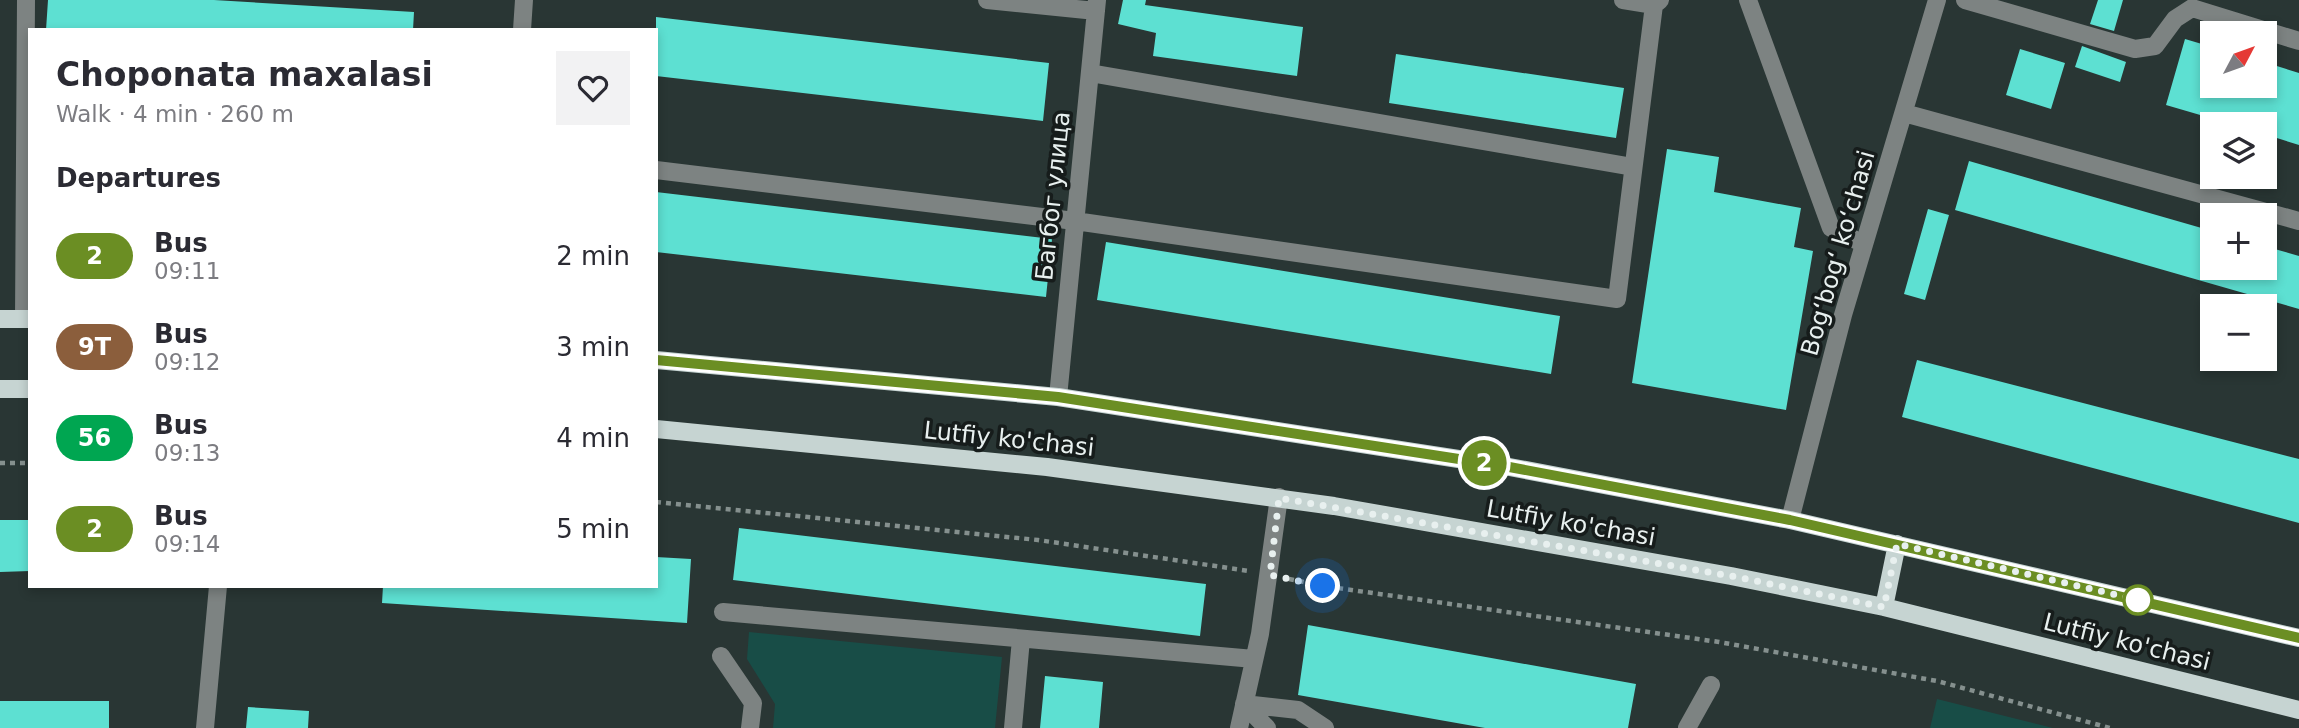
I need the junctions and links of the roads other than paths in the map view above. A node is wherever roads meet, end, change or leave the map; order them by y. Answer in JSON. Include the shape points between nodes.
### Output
{"nodes":[{"id":1,"x":26,"y":0,"type":"edge"},
{"id":2,"x":524,"y":0,"type":"edge"},
{"id":3,"x":987,"y":0,"type":"edge"},
{"id":4,"x":1623,"y":0,"type":"edge"},
{"id":5,"x":1748,"y":0,"type":"edge"},
{"id":6,"x":1937,"y":0,"type":"edge"},
{"id":7,"x":1965,"y":0,"type":"edge"},
{"id":8,"x":1657,"y":2,"type":"edge"},
{"id":9,"x":1096,"y":5,"type":"edge"},
{"id":10,"x":522,"y":28,"type":"edge"},
{"id":11,"x":2299,"y":41,"type":"edge"},
{"id":12,"x":1090,"y":73,"type":"junction"},
{"id":13,"x":1904,"y":113,"type":"junction"},
{"id":14,"x":28,"y":114,"type":"edge"},
{"id":15,"x":1633,"y":167,"type":"junction"},
{"id":16,"x":658,"y":170,"type":"edge"},
{"id":17,"x":1075,"y":221,"type":"junction"},
{"id":18,"x":2299,"y":221,"type":"edge"},
{"id":19,"x":1864,"y":244,"type":"junction"},
{"id":20,"x":0,"y":318,"type":"edge"},
{"id":21,"x":27,"y":319,"type":"edge"},
{"id":22,"x":658,"y":360,"type":"edge"},
{"id":23,"x":0,"y":389,"type":"edge"},
{"id":24,"x":28,"y":389,"type":"edge"},
{"id":25,"x":1058,"y":397,"type":"junction"},
{"id":26,"x":658,"y":429,"type":"edge"},
{"id":27,"x":1279,"y":498,"type":"junction"},
{"id":28,"x":1790,"y":520,"type":"junction"},
{"id":29,"x":1897,"y":544,"type":"junction"},
{"id":30,"x":218,"y":588,"type":"edge"},
{"id":31,"x":1884,"y":607,"type":"junction"},
{"id":32,"x":723,"y":612,"type":"dead end"},
{"id":33,"x":2299,"y":638,"type":"edge"},
{"id":34,"x":1021,"y":639,"type":"junction"},
{"id":35,"x":720,"y":656,"type":"dead end"},
{"id":36,"x":1254,"y":659,"type":"junction"},
{"id":37,"x":1711,"y":685,"type":"dead end"},
{"id":38,"x":1244,"y":704,"type":"junction"},
{"id":39,"x":2299,"y":710,"type":"edge"},
{"id":40,"x":205,"y":728,"type":"edge"},
{"id":41,"x":750,"y":728,"type":"edge"},
{"id":42,"x":1013,"y":728,"type":"edge"},
{"id":43,"x":1239,"y":728,"type":"edge"},
{"id":44,"x":1267,"y":728,"type":"edge"},
{"id":45,"x":1325,"y":728,"type":"edge"},
{"id":46,"x":1687,"y":728,"type":"edge"}],
"edges":[{"from":1,"to":14,"type":"street"},
{"from":2,"to":10,"type":"street"},
{"from":3,"to":9,"type":"street"},
{"from":4,"to":8,"type":"street"},
{"from":5,"to":19,"type":"street","via":[[1831,228]]},
{"from":6,"to":13,"type":"street","name":"Bogʻbogʻ koʻchasi"},
{"from":7,"to":11,"type":"street","via":[[2135,49],[2155,46],[2175,19],[2192,8]]},
{"from":8,"to":15,"type":"street"},
{"from":9,"to":12,"type":"street","name":"Багбог улица"},
{"from":12,"to":15,"type":"street"},
{"from":12,"to":17,"type":"street","name":"Багбог улица"},
{"from":13,"to":18,"type":"street"},
{"from":13,"to":19,"type":"street","name":"Bogʻbogʻ koʻchasi"},
{"from":14,"to":21,"type":"street"},
{"from":15,"to":17,"type":"street","via":[[1616,299]]},
{"from":16,"to":17,"type":"street"},
{"from":17,"to":25,"type":"street","name":"Багбог улица"},
{"from":19,"to":28,"type":"street","name":"Bogʻbogʻ koʻchasi"},
{"from":20,"to":21,"type":"main road"},
{"from":22,"to":25,"type":"main road","name":"Lutfiy ko'chasi"},
{"from":23,"to":24,"type":"main road"},
{"from":25,"to":28,"type":"main road","name":"Lutfiy ko'chasi","via":[[1504,466]]},
{"from":26,"to":27,"type":"main road","name":"Lutfiy ko'chasi","via":[[1034,466]]},
{"from":27,"to":31,"type":"main road","name":"Lutfiy ko'chasi"},
{"from":27,"to":36,"type":"street"},
{"from":28,"to":29,"type":"main road","name":"Lutfiy ko'chasi"},
{"from":29,"to":31,"type":"main road"},
{"from":29,"to":33,"type":"main road","name":"Lutfiy ko'chasi"},
{"from":30,"to":40,"type":"street"},
{"from":31,"to":39,"type":"main road","name":"Lutfiy ko'chasi"},
{"from":32,"to":34,"type":"street"},
{"from":34,"to":36,"type":"street"},
{"from":34,"to":42,"type":"street"},
{"from":35,"to":41,"type":"street","via":[[753,703]]},
{"from":36,"to":38,"type":"street"},
{"from":37,"to":46,"type":"street"},
{"from":38,"to":43,"type":"street"},
{"from":38,"to":44,"type":"street"},
{"from":38,"to":45,"type":"street","via":[[1298,710]]}]}
